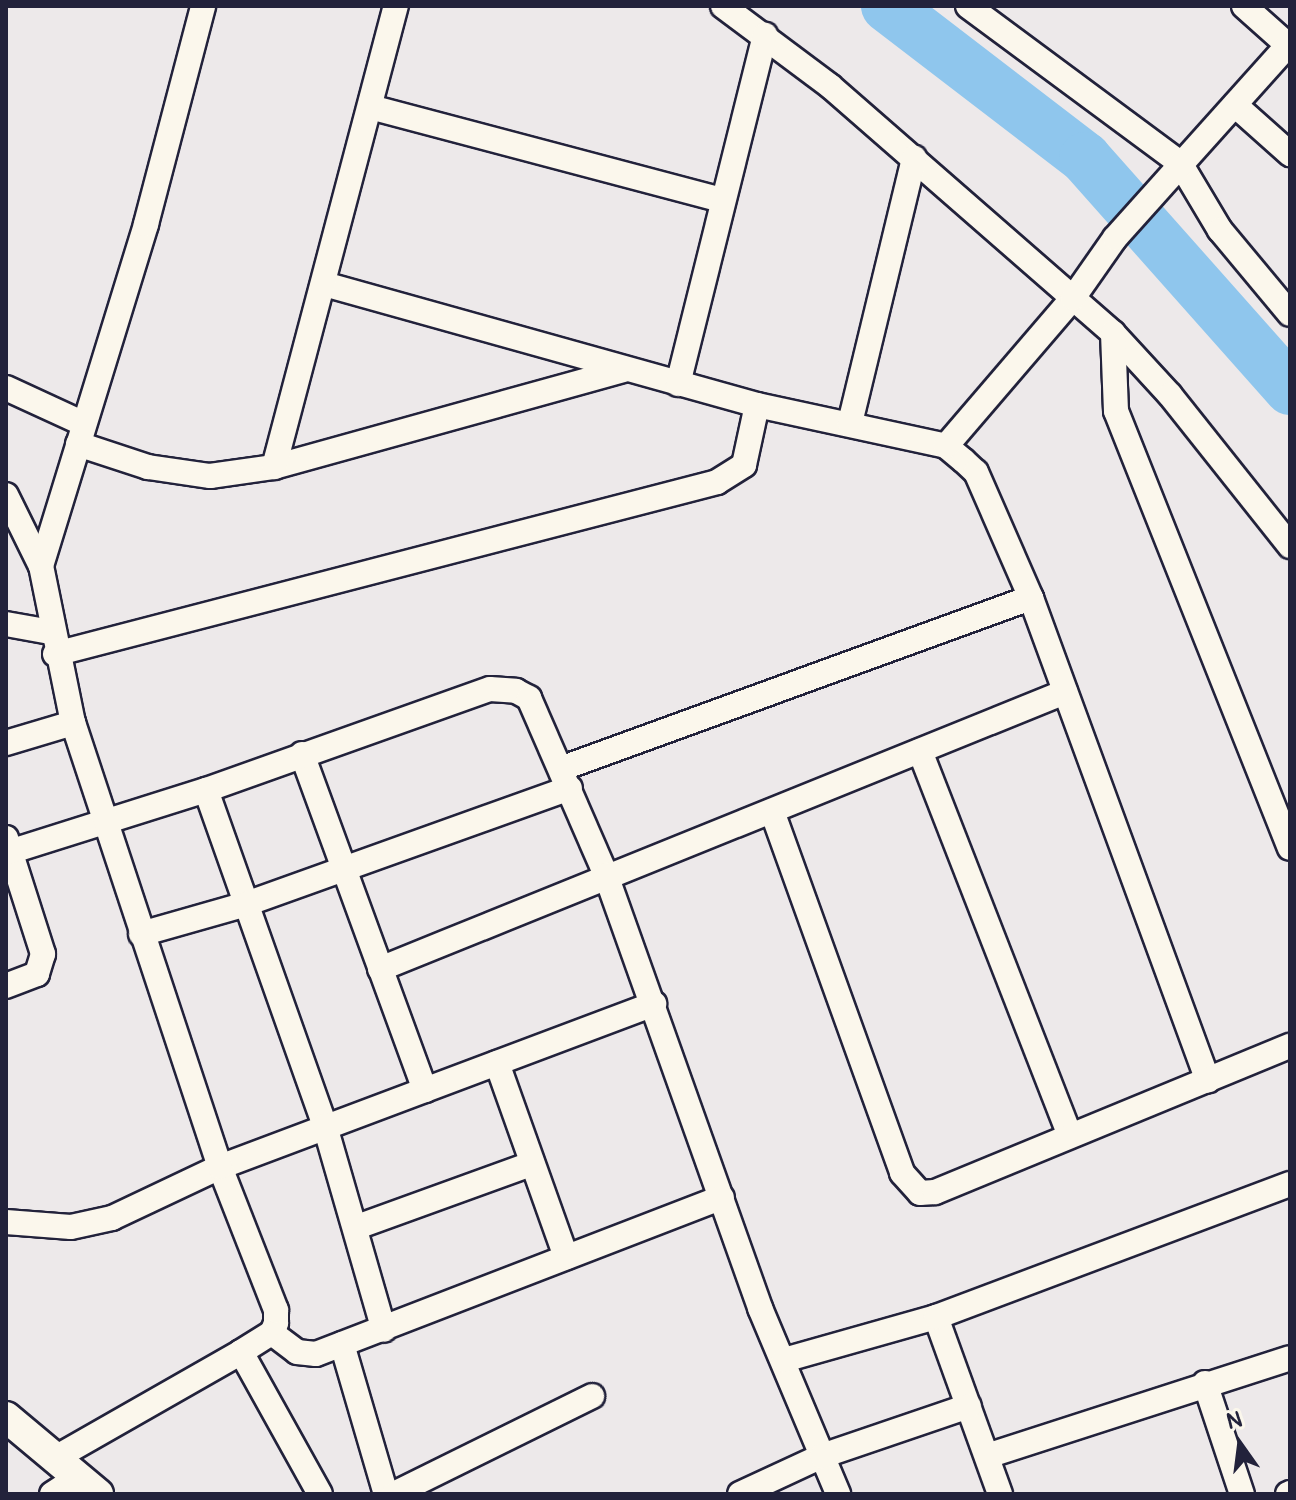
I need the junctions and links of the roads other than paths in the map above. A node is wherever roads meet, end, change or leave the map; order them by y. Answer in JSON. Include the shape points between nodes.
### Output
{"nodes":[{"id":1,"x":203,"y":6,"type":"edge"},
{"id":2,"x":396,"y":6,"type":"edge"},
{"id":3,"x":723,"y":6,"type":"edge"},
{"id":4,"x":968,"y":6,"type":"edge"},
{"id":5,"x":1244,"y":6,"type":"edge"},
{"id":6,"x":765,"y":35,"type":"junction"},
{"id":7,"x":1289,"y":45,"type":"edge"},
{"id":8,"x":1235,"y":105,"type":"junction"},
{"id":9,"x":370,"y":107,"type":"junction"},
{"id":10,"x":1290,"y":154,"type":"edge"},
{"id":11,"x":914,"y":158,"type":"junction"},
{"id":12,"x":1176,"y":167,"type":"junction"},
{"id":13,"x":723,"y":200,"type":"junction"},
{"id":14,"x":324,"y":284,"type":"junction"},
{"id":15,"x":1073,"y":298,"type":"junction"},
{"id":16,"x":1290,"y":314,"type":"edge"},
{"id":17,"x":1113,"y":333,"type":"junction"},
{"id":18,"x":623,"y":370,"type":"junction"},
{"id":19,"x":678,"y":384,"type":"junction"},
{"id":20,"x":6,"y":388,"type":"edge"},
{"id":21,"x":757,"y":405,"type":"junction"},
{"id":22,"x":850,"y":423,"type":"junction"},
{"id":23,"x":80,"y":433,"type":"junction"},
{"id":24,"x":946,"y":446,"type":"junction"},
{"id":25,"x":274,"y":467,"type":"junction"},
{"id":26,"x":6,"y":495,"type":"edge"},
{"id":27,"x":1290,"y":546,"type":"edge"},
{"id":28,"x":41,"y":566,"type":"junction"},
{"id":29,"x":1031,"y":598,"type":"junction"},
{"id":30,"x":6,"y":624,"type":"edge"},
{"id":31,"x":53,"y":643,"type":"junction"},
{"id":32,"x":1065,"y":692,"type":"junction"},
{"id":33,"x":73,"y":723,"type":"junction"},
{"id":34,"x":6,"y":743,"type":"edge"},
{"id":35,"x":920,"y":751,"type":"junction"},
{"id":36,"x":302,"y":754,"type":"junction"},
{"id":37,"x":566,"y":778,"type":"junction"},
{"id":38,"x":206,"y":790,"type":"junction"},
{"id":39,"x":772,"y":811,"type":"junction"},
{"id":40,"x":105,"y":823,"type":"junction"},
{"id":41,"x":7,"y":847,"type":"edge"},
{"id":42,"x":1290,"y":848,"type":"edge"},
{"id":43,"x":342,"y":869,"type":"junction"},
{"id":44,"x":606,"y":875,"type":"junction"},
{"id":45,"x":246,"y":904,"type":"junction"},
{"id":46,"x":141,"y":934,"type":"junction"},
{"id":47,"x":380,"y":969,"type":"junction"},
{"id":48,"x":6,"y":986,"type":"edge"},
{"id":49,"x":654,"y":1004,"type":"junction"},
{"id":50,"x":1290,"y":1046,"type":"edge"},
{"id":51,"x":497,"y":1063,"type":"junction"},
{"id":52,"x":1208,"y":1081,"type":"junction"},
{"id":53,"x":425,"y":1090,"type":"junction"},
{"id":54,"x":325,"y":1126,"type":"junction"},
{"id":55,"x":1069,"y":1134,"type":"junction"},
{"id":56,"x":531,"y":1164,"type":"junction"},
{"id":57,"x":220,"y":1167,"type":"junction"},
{"id":58,"x":1290,"y":1184,"type":"edge"},
{"id":59,"x":722,"y":1197,"type":"junction"},
{"id":60,"x":6,"y":1222,"type":"edge"},
{"id":61,"x":357,"y":1227,"type":"junction"},
{"id":62,"x":566,"y":1257,"type":"junction"},
{"id":63,"x":936,"y":1317,"type":"junction"},
{"id":64,"x":384,"y":1330,"type":"junction"},
{"id":65,"x":272,"y":1333,"type":"junction"},
{"id":66,"x":342,"y":1344,"type":"junction"},
{"id":67,"x":241,"y":1352,"type":"junction"},
{"id":68,"x":1290,"y":1358,"type":"edge"},
{"id":69,"x":784,"y":1360,"type":"junction"},
{"id":70,"x":1205,"y":1383,"type":"junction"},
{"id":71,"x":592,"y":1396,"type":"dead end"},
{"id":72,"x":969,"y":1406,"type":"junction"},
{"id":73,"x":6,"y":1417,"type":"edge"},
{"id":74,"x":822,"y":1456,"type":"junction"},
{"id":75,"x":987,"y":1456,"type":"junction"},
{"id":76,"x":79,"y":1475,"type":"edge"},
{"id":77,"x":52,"y":1494,"type":"edge"},
{"id":78,"x":320,"y":1494,"type":"edge"},
{"id":79,"x":386,"y":1494,"type":"edge"},
{"id":80,"x":394,"y":1494,"type":"edge"},
{"id":81,"x":740,"y":1494,"type":"edge"},
{"id":82,"x":838,"y":1494,"type":"edge"},
{"id":83,"x":1000,"y":1494,"type":"edge"},
{"id":84,"x":1242,"y":1494,"type":"edge"}],
"edges":[{"from":1,"to":23,"type":"street","via":[[146,224]]},
{"from":2,"to":9,"type":"street"},
{"from":3,"to":6,"type":"street"},
{"from":4,"to":12,"type":"street"},
{"from":5,"to":7,"type":"street"},
{"from":6,"to":11,"type":"street"},
{"from":6,"to":13,"type":"street"},
{"from":7,"to":8,"type":"street"},
{"from":8,"to":10,"type":"street"},
{"from":8,"to":12,"type":"street"},
{"from":9,"to":13,"type":"street"},
{"from":9,"to":14,"type":"street"},
{"from":11,"to":15,"type":"street"},
{"from":11,"to":22,"type":"street"},
{"from":12,"to":15,"type":"street","via":[[1115,238]]},
{"from":12,"to":16,"type":"street"},
{"from":13,"to":19,"type":"street"},
{"from":14,"to":18,"type":"street"},
{"from":14,"to":25,"type":"street"},
{"from":15,"to":17,"type":"street"},
{"from":15,"to":24,"type":"street"},
{"from":17,"to":27,"type":"street","via":[[1170,395]]},
{"from":17,"to":42,"type":"street","via":[[1120,426]]},
{"from":18,"to":19,"type":"street"},
{"from":18,"to":25,"type":"street"},
{"from":19,"to":21,"type":"street"},
{"from":20,"to":23,"type":"street"},
{"from":21,"to":22,"type":"street"},
{"from":21,"to":31,"type":"street","via":[[744,465],[717,482]]},
{"from":22,"to":24,"type":"street"},
{"from":23,"to":25,"type":"street","via":[[185,476]]},
{"from":23,"to":28,"type":"street"},
{"from":24,"to":29,"type":"street","via":[[976,472]]},
{"from":26,"to":28,"type":"street"},
{"from":28,"to":31,"type":"street"},
{"from":29,"to":32,"type":"street"},
{"from":29,"to":37,"type":"street"},
{"from":30,"to":31,"type":"street"},
{"from":31,"to":33,"type":"street"},
{"from":32,"to":35,"type":"street"},
{"from":32,"to":52,"type":"street"},
{"from":33,"to":34,"type":"street"},
{"from":33,"to":40,"type":"street"},
{"from":35,"to":39,"type":"street"},
{"from":35,"to":55,"type":"street"},
{"from":36,"to":37,"type":"street","via":[[504,689],[529,698]]},
{"from":36,"to":38,"type":"street"},
{"from":36,"to":43,"type":"street"},
{"from":37,"to":43,"type":"street"},
{"from":37,"to":44,"type":"street"},
{"from":38,"to":40,"type":"street"},
{"from":38,"to":45,"type":"street"},
{"from":39,"to":44,"type":"street"},
{"from":39,"to":55,"type":"street","via":[[911,1189],[935,1192]]},
{"from":40,"to":41,"type":"street"},
{"from":40,"to":46,"type":"street"},
{"from":41,"to":48,"type":"street","via":[[43,954],[37,974]]},
{"from":43,"to":45,"type":"street"},
{"from":43,"to":47,"type":"street"},
{"from":44,"to":47,"type":"street"},
{"from":44,"to":49,"type":"street"},
{"from":45,"to":46,"type":"street"},
{"from":45,"to":54,"type":"street"},
{"from":46,"to":57,"type":"street"},
{"from":47,"to":53,"type":"street"},
{"from":49,"to":51,"type":"street"},
{"from":49,"to":59,"type":"street"},
{"from":50,"to":52,"type":"street"},
{"from":51,"to":53,"type":"street"},
{"from":51,"to":56,"type":"street"},
{"from":52,"to":55,"type":"street"},
{"from":53,"to":54,"type":"street"},
{"from":54,"to":57,"type":"street"},
{"from":54,"to":61,"type":"street"},
{"from":56,"to":61,"type":"street"},
{"from":56,"to":62,"type":"street"},
{"from":57,"to":60,"type":"street","via":[[89,1224]]},
{"from":57,"to":65,"type":"street","via":[[276,1310]]},
{"from":58,"to":63,"type":"street"},
{"from":59,"to":62,"type":"street"},
{"from":59,"to":69,"type":"street"},
{"from":61,"to":64,"type":"street"},
{"from":62,"to":64,"type":"street"},
{"from":63,"to":69,"type":"street"},
{"from":63,"to":72,"type":"street"},
{"from":64,"to":66,"type":"street"},
{"from":65,"to":66,"type":"street","via":[[307,1354]]},
{"from":65,"to":67,"type":"street"},
{"from":66,"to":79,"type":"street"},
{"from":67,"to":76,"type":"street"},
{"from":67,"to":78,"type":"street"},
{"from":68,"to":70,"type":"street"},
{"from":69,"to":74,"type":"street"},
{"from":70,"to":75,"type":"street"},
{"from":70,"to":84,"type":"street"},
{"from":71,"to":80,"type":"street"},
{"from":72,"to":74,"type":"street"},
{"from":72,"to":75,"type":"street"},
{"from":73,"to":76,"type":"street"},
{"from":74,"to":81,"type":"street"},
{"from":74,"to":82,"type":"street"},
{"from":75,"to":83,"type":"street"},
{"from":76,"to":77,"type":"street"}]}
